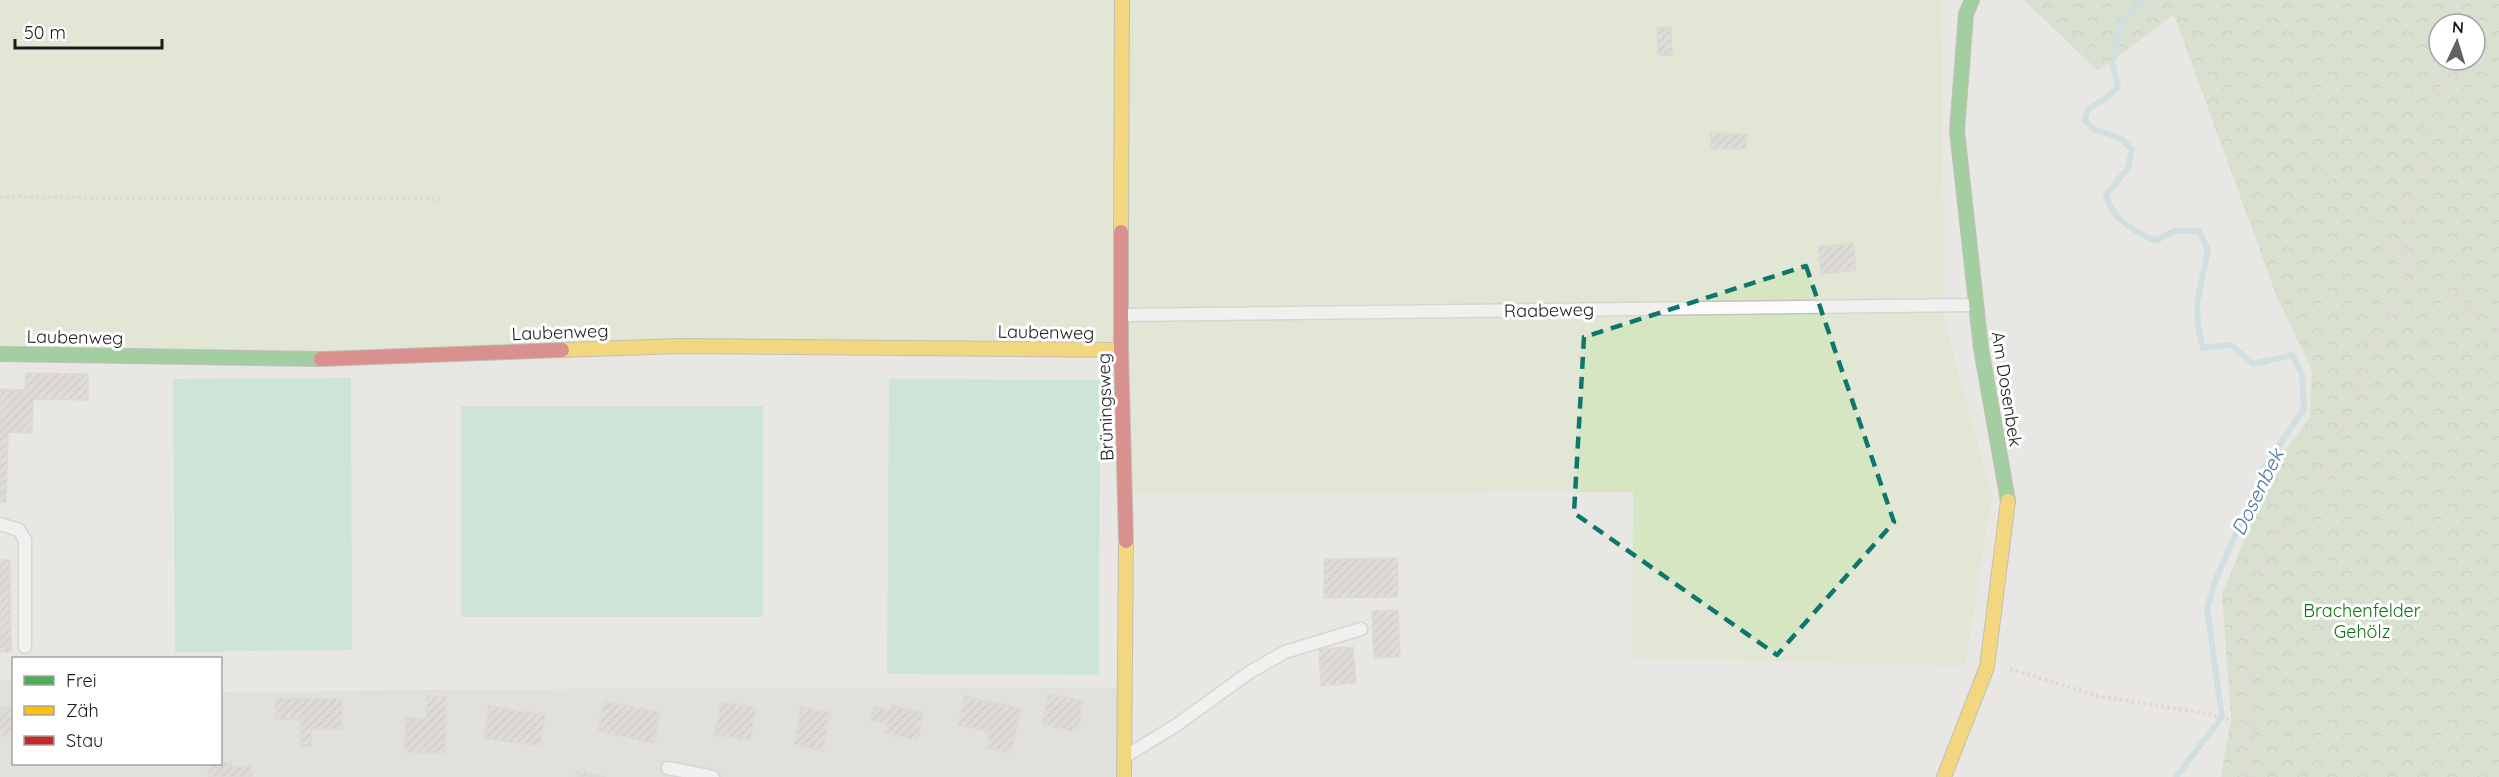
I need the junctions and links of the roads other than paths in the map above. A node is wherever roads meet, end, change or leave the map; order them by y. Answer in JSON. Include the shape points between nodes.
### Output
{"nodes":[{"id":1,"x":1122,"y":0,"type":"edge"},
{"id":2,"x":1972,"y":0,"type":"edge"},
{"id":3,"x":1977,"y":305,"type":"junction"},
{"id":4,"x":1121,"y":315,"type":"junction"},
{"id":5,"x":1121,"y":350,"type":"junction"},
{"id":6,"x":0,"y":354,"type":"edge"},
{"id":7,"x":0,"y":524,"type":"edge"},
{"id":8,"x":1360,"y":629,"type":"dead end"},
{"id":9,"x":25,"y":647,"type":"dead end"},
{"id":10,"x":1125,"y":756,"type":"junction"},
{"id":11,"x":668,"y":768,"type":"dead end"},
{"id":12,"x":712,"y":777,"type":"edge"},
{"id":13,"x":1124,"y":777,"type":"edge"},
{"id":14,"x":1944,"y":777,"type":"edge"}],
"edges":[{"from":1,"to":4,"type":"street","name":"Brüningsweg"},
{"from":2,"to":3,"type":"street","name":"Am Dosenbek","via":[[1966,14],[1957,131]]},
{"from":3,"to":4,"type":"lane","name":"Raabeweg"},
{"from":3,"to":14,"type":"street","name":"Am Dosenbek","via":[[2008,498],[1987,667]]},
{"from":4,"to":5,"type":"street","name":"Brüningsweg"},
{"from":5,"to":6,"type":"street","name":"Laubenweg","via":[[681,346],[317,359]]},
{"from":5,"to":10,"type":"street","name":"Brüningsweg","via":[[1126,494]]},
{"from":7,"to":9,"type":"lane","via":[[19,530],[25,540]]},
{"from":8,"to":10,"type":"lane","via":[[1285,652]]},
{"from":10,"to":13,"type":"street","name":"Brüningsweg"},
{"from":11,"to":12,"type":"lane"}]}
